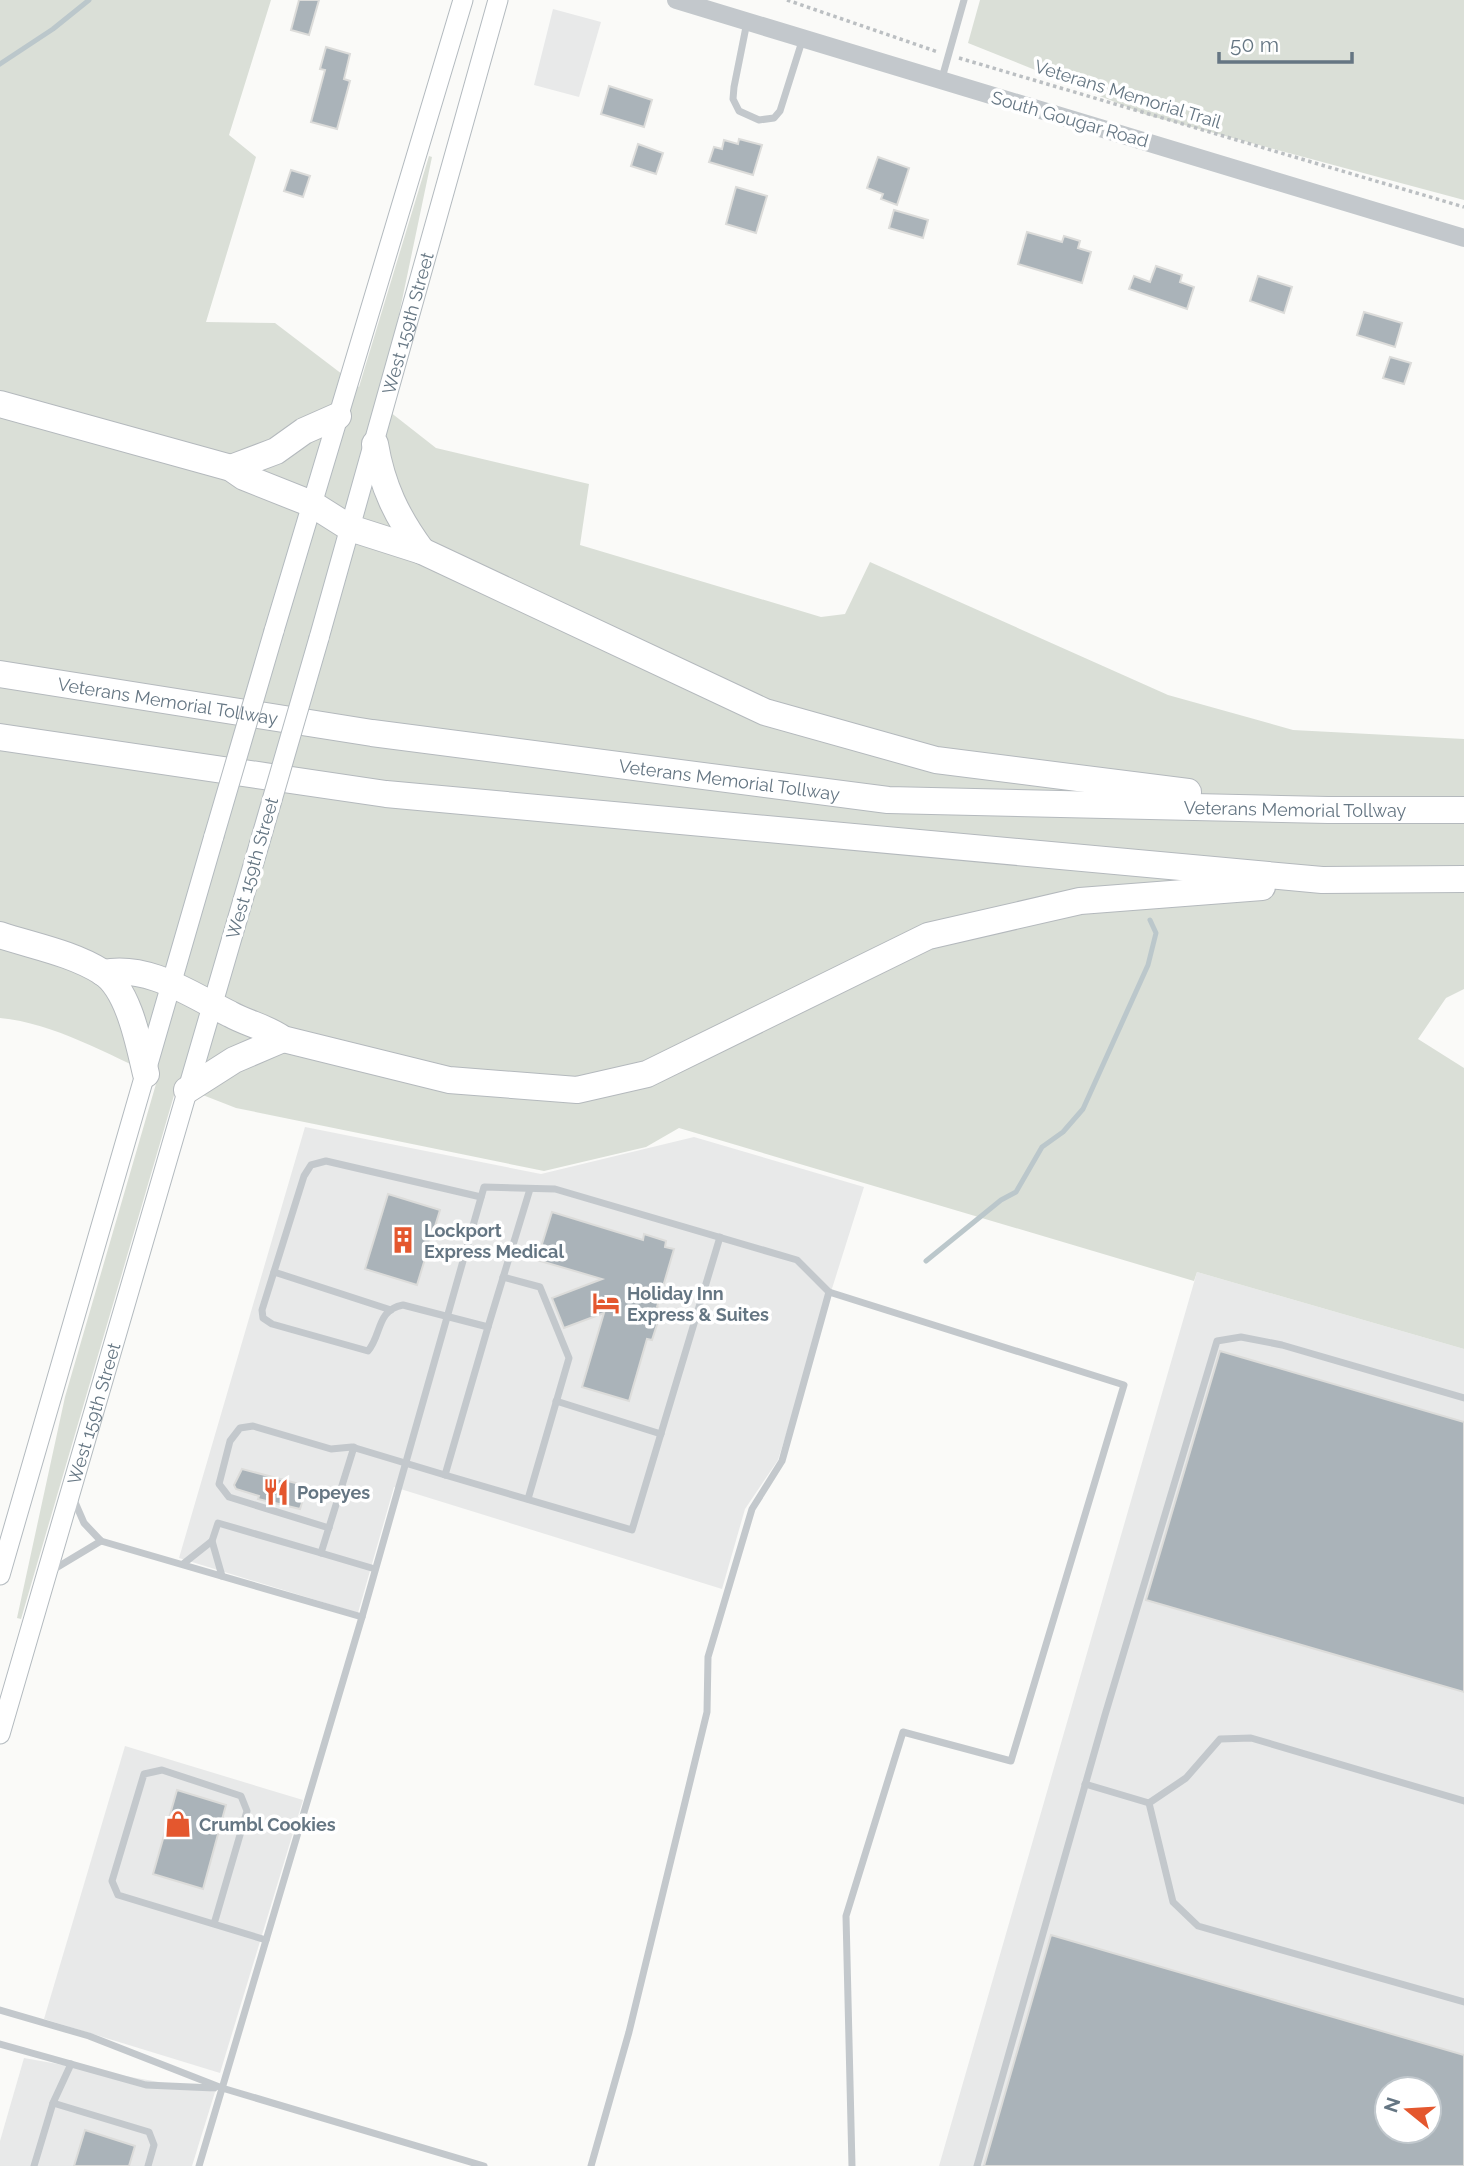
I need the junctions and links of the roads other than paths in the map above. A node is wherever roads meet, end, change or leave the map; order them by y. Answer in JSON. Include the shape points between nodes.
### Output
{"nodes":[{"id":1,"x":463,"y":0,"type":"edge"},
{"id":2,"x":498,"y":0,"type":"edge"},
{"id":3,"x":676,"y":0,"type":"edge"},
{"id":4,"x":964,"y":0,"type":"edge"},
{"id":5,"x":747,"y":21,"type":"junction"},
{"id":6,"x":803,"y":38,"type":"junction"},
{"id":7,"x":941,"y":82,"type":"junction"},
{"id":8,"x":1464,"y":238,"type":"edge"},
{"id":9,"x":0,"y":404,"type":"edge"},
{"id":10,"x":338,"y":416,"type":"junction"},
{"id":11,"x":375,"y":444,"type":"junction"},
{"id":12,"x":231,"y":468,"type":"junction"},
{"id":13,"x":312,"y":504,"type":"junction"},
{"id":14,"x":350,"y":528,"type":"junction"},
{"id":15,"x":422,"y":551,"type":"junction"},
{"id":16,"x":0,"y":674,"type":"edge"},
{"id":17,"x":0,"y":737,"type":"edge"},
{"id":18,"x":1328,"y":810,"type":"junction"},
{"id":19,"x":1464,"y":810,"type":"edge"},
{"id":20,"x":1464,"y":879,"type":"edge"},
{"id":21,"x":1361,"y":880,"type":"junction"},
{"id":22,"x":0,"y":935,"type":"edge"},
{"id":23,"x":103,"y":972,"type":"junction"},
{"id":24,"x":172,"y":983,"type":"junction"},
{"id":25,"x":212,"y":1004,"type":"junction"},
{"id":26,"x":283,"y":1039,"type":"junction"},
{"id":27,"x":145,"y":1074,"type":"junction"},
{"id":28,"x":187,"y":1090,"type":"junction"},
{"id":29,"x":530,"y":1189,"type":"junction"},
{"id":30,"x":481,"y":1196,"type":"junction"},
{"id":31,"x":720,"y":1237,"type":"junction"},
{"id":32,"x":274,"y":1272,"type":"junction"},
{"id":33,"x":503,"y":1277,"type":"junction"},
{"id":34,"x":829,"y":1292,"type":"junction"},
{"id":35,"x":391,"y":1310,"type":"junction"},
{"id":36,"x":447,"y":1316,"type":"junction"},
{"id":37,"x":488,"y":1327,"type":"junction"},
{"id":38,"x":1464,"y":1398,"type":"edge"},
{"id":39,"x":556,"y":1401,"type":"junction"},
{"id":40,"x":661,"y":1434,"type":"junction"},
{"id":41,"x":354,"y":1447,"type":"junction"},
{"id":42,"x":406,"y":1462,"type":"junction"},
{"id":43,"x":445,"y":1475,"type":"junction"},
{"id":44,"x":70,"y":1492,"type":"junction"},
{"id":45,"x":528,"y":1499,"type":"junction"},
{"id":46,"x":329,"y":1528,"type":"junction"},
{"id":47,"x":101,"y":1541,"type":"junction"},
{"id":48,"x":212,"y":1541,"type":"junction"},
{"id":49,"x":321,"y":1553,"type":"junction"},
{"id":50,"x":183,"y":1564,"type":"junction"},
{"id":51,"x":375,"y":1569,"type":"junction"},
{"id":52,"x":47,"y":1574,"type":"junction"},
{"id":53,"x":0,"y":1575,"type":"edge"},
{"id":54,"x":222,"y":1576,"type":"junction"},
{"id":55,"x":362,"y":1617,"type":"junction"},
{"id":56,"x":0,"y":1734,"type":"edge"},
{"id":57,"x":1085,"y":1784,"type":"junction"},
{"id":58,"x":1464,"y":1801,"type":"edge"},
{"id":59,"x":1149,"y":1803,"type":"junction"},
{"id":60,"x":214,"y":1924,"type":"junction"},
{"id":61,"x":266,"y":1940,"type":"junction"},
{"id":62,"x":1464,"y":2002,"type":"edge"},
{"id":63,"x":0,"y":2010,"type":"edge"},
{"id":64,"x":0,"y":2044,"type":"edge"},
{"id":65,"x":71,"y":2064,"type":"junction"},
{"id":66,"x":222,"y":2088,"type":"junction"},
{"id":67,"x":53,"y":2103,"type":"junction"},
{"id":68,"x":34,"y":2166,"type":"edge"},
{"id":69,"x":148,"y":2166,"type":"edge"},
{"id":70,"x":199,"y":2166,"type":"edge"},
{"id":71,"x":484,"y":2166,"type":"edge"},
{"id":72,"x":591,"y":2166,"type":"edge"},
{"id":73,"x":852,"y":2166,"type":"edge"},
{"id":74,"x":977,"y":2166,"type":"edge"}],
"edges":[{"from":1,"to":10,"type":"main road"},
{"from":2,"to":11,"type":"main road","name":"West 159th Street"},
{"from":3,"to":5,"type":"street","name":"South Gougar Road"},
{"from":4,"to":7,"type":"lane"},
{"from":5,"to":6,"type":"street","name":"South Gougar Road"},
{"from":5,"to":6,"type":"lane","via":[[733,99],[739,111],[759,120],[774,118],[780,111]]},
{"from":6,"to":7,"type":"street","name":"South Gougar Road"},
{"from":7,"to":8,"type":"street","name":"South Gougar Road"},
{"from":9,"to":12,"type":"highway"},
{"from":10,"to":12,"type":"highway","via":[[275,451]]},
{"from":10,"to":13,"type":"main road"},
{"from":11,"to":14,"type":"main road","name":"West 159th Street"},
{"from":11,"to":15,"type":"highway","via":[[385,489],[400,521]]},
{"from":12,"to":13,"type":"highway"},
{"from":13,"to":14,"type":"highway"},
{"from":13,"to":24,"type":"main road","bridge":true},
{"from":14,"to":15,"type":"highway"},
{"from":14,"to":25,"type":"main road","name":"West 159th Street","bridge":true},
{"from":15,"to":18,"type":"highway","via":[[765,712],[936,760]]},
{"from":16,"to":18,"type":"highway","name":"Veterans Memorial Tollway","via":[[372,733],[888,800]]},
{"from":17,"to":21,"type":"highway","via":[[386,794]]},
{"from":18,"to":19,"type":"highway","name":"Veterans Memorial Tollway"},
{"from":20,"to":21,"type":"highway"},
{"from":21,"to":26,"type":"highway","via":[[1080,901],[928,936],[647,1074],[577,1090],[449,1080]]},
{"from":22,"to":23,"type":"highway"},
{"from":23,"to":24,"type":"highway","via":[[118,970]]},
{"from":23,"to":27,"type":"highway","via":[[134,1023]]},
{"from":24,"to":25,"type":"highway"},
{"from":24,"to":27,"type":"main road"},
{"from":25,"to":26,"type":"highway"},
{"from":25,"to":28,"type":"main road","name":"West 159th Street"},
{"from":26,"to":28,"type":"highway","via":[[234,1060]]},
{"from":27,"to":53,"type":"main road"},
{"from":28,"to":44,"type":"main road","name":"West 159th Street"},
{"from":29,"to":30,"type":"lane","via":[[484,1187]]},
{"from":29,"to":31,"type":"lane","via":[[555,1189]]},
{"from":29,"to":33,"type":"lane"},
{"from":30,"to":32,"type":"lane","via":[[326,1161],[311,1164]]},
{"from":30,"to":36,"type":"lane"},
{"from":31,"to":34,"type":"lane","via":[[797,1259]]},
{"from":31,"to":40,"type":"lane"},
{"from":32,"to":35,"type":"lane"},
{"from":32,"to":35,"type":"lane","via":[[262,1310],[263,1318],[272,1324],[368,1352],[382,1318]]},
{"from":33,"to":37,"type":"lane"},
{"from":33,"to":39,"type":"lane","via":[[540,1287],[569,1358]]},
{"from":34,"to":72,"type":"lane","via":[[782,1461],[752,1509],[708,1657],[707,1712],[629,2032]]},
{"from":34,"to":73,"type":"lane","via":[[1124,1385],[1011,1761],[904,1732],[846,1916]]},
{"from":35,"to":36,"type":"lane","via":[[403,1305]]},
{"from":36,"to":37,"type":"lane"},
{"from":36,"to":42,"type":"lane"},
{"from":37,"to":43,"type":"lane"},
{"from":38,"to":57,"type":"lane","via":[[1282,1345],[1241,1336],[1217,1341]]},
{"from":39,"to":40,"type":"lane"},
{"from":39,"to":45,"type":"lane"},
{"from":40,"to":45,"type":"lane","via":[[632,1530]]},
{"from":41,"to":42,"type":"lane"},
{"from":41,"to":46,"type":"lane"},
{"from":41,"to":46,"type":"lane","via":[[331,1449],[253,1426],[240,1428],[230,1441],[219,1484],[229,1497]]},
{"from":42,"to":43,"type":"lane"},
{"from":42,"to":51,"type":"lane"},
{"from":43,"to":45,"type":"lane"},
{"from":44,"to":47,"type":"lane","via":[[84,1524]]},
{"from":44,"to":52,"type":"main road","name":"West 159th Street"},
{"from":46,"to":49,"type":"lane"},
{"from":47,"to":50,"type":"lane"},
{"from":47,"to":52,"type":"lane"},
{"from":48,"to":49,"type":"lane","via":[[218,1523]]},
{"from":48,"to":50,"type":"lane"},
{"from":48,"to":54,"type":"lane"},
{"from":49,"to":51,"type":"lane"},
{"from":50,"to":54,"type":"lane"},
{"from":51,"to":55,"type":"lane"},
{"from":52,"to":56,"type":"main road","name":"West 159th Street"},
{"from":54,"to":55,"type":"lane"},
{"from":55,"to":61,"type":"lane"},
{"from":57,"to":59,"type":"lane"},
{"from":57,"to":74,"type":"lane"},
{"from":58,"to":59,"type":"lane","via":[[1251,1738],[1220,1739],[1186,1778]]},
{"from":59,"to":62,"type":"lane","via":[[1173,1902],[1198,1926]]},
{"from":60,"to":60,"type":"lane","via":[[118,1895],[112,1881],[144,1774],[162,1770],[241,1796],[247,1811]]},
{"from":60,"to":61,"type":"lane"},
{"from":61,"to":66,"type":"lane"},
{"from":63,"to":66,"type":"lane","via":[[89,2036]]},
{"from":64,"to":65,"type":"lane"},
{"from":65,"to":66,"type":"lane","via":[[146,2085]]},
{"from":65,"to":67,"type":"lane"},
{"from":66,"to":70,"type":"lane"},
{"from":66,"to":71,"type":"lane"},
{"from":67,"to":68,"type":"lane"},
{"from":67,"to":69,"type":"lane","via":[[149,2132],[154,2145]]}]}
